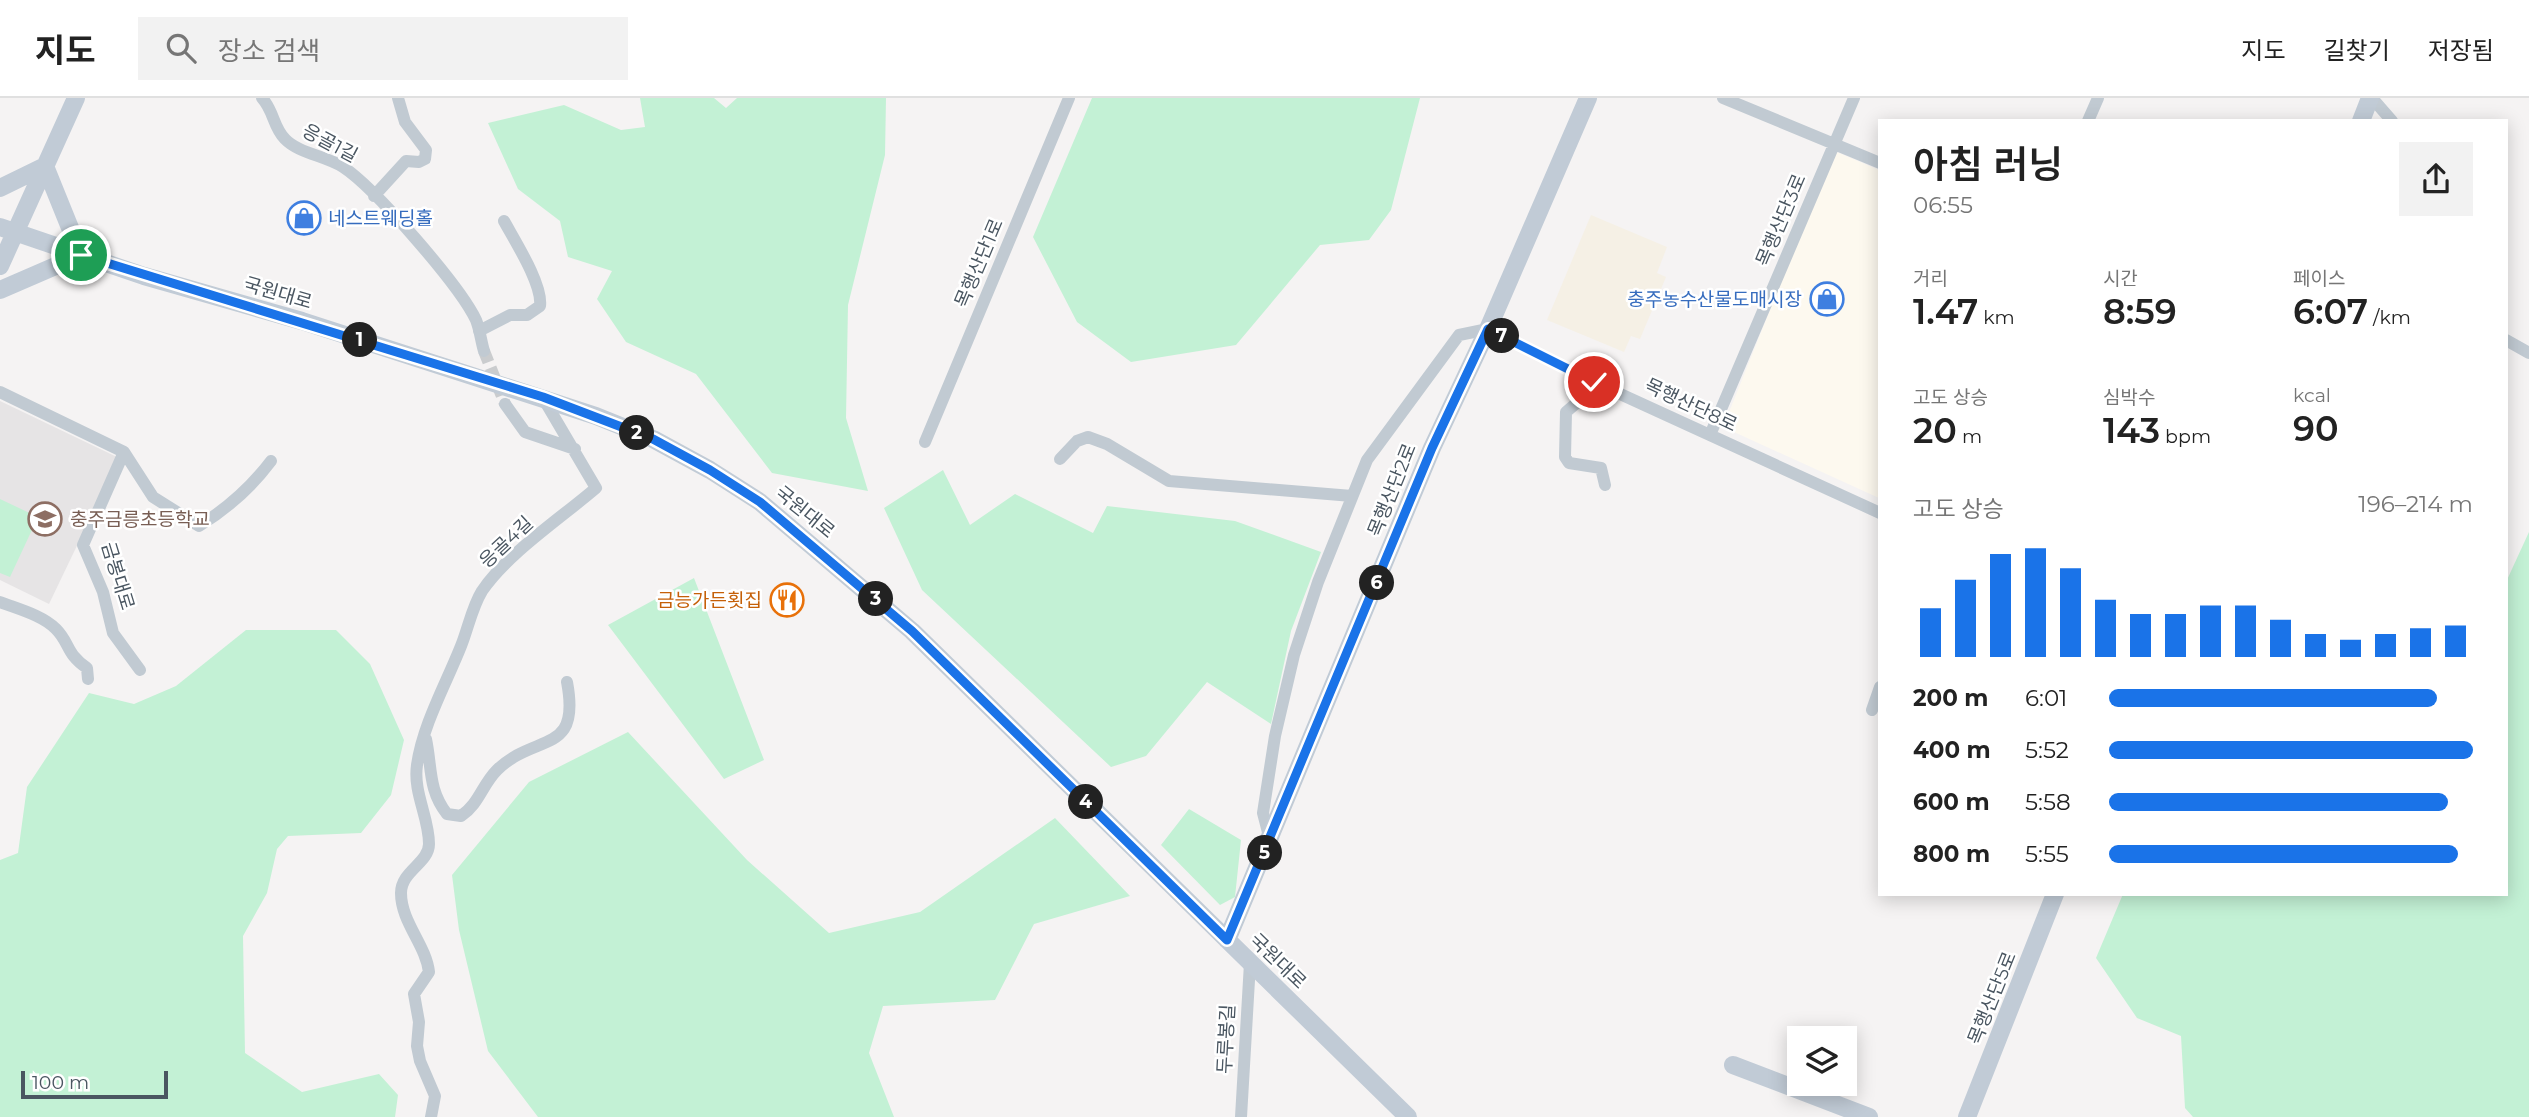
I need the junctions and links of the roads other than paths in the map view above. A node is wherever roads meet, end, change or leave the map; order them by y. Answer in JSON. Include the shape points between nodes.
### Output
{"nodes":[{"id":1,"x":76,"y":98,"type":"edge"},
{"id":2,"x":262,"y":98,"type":"edge"},
{"id":3,"x":398,"y":98,"type":"edge"},
{"id":4,"x":1069,"y":98,"type":"edge"},
{"id":5,"x":1588,"y":98,"type":"edge"},
{"id":6,"x":1723,"y":98,"type":"edge"},
{"id":7,"x":1854,"y":98,"type":"edge"},
{"id":8,"x":2098,"y":98,"type":"edge"},
{"id":9,"x":2371,"y":98,"type":"edge"},
{"id":10,"x":2089,"y":119,"type":"edge"},
{"id":11,"x":2362,"y":119,"type":"edge"},
{"id":12,"x":2390,"y":119,"type":"edge"},
{"id":13,"x":1835,"y":144,"type":"junction"},
{"id":14,"x":1878,"y":162,"type":"edge"},
{"id":15,"x":46,"y":166,"type":"junction"},
{"id":16,"x":0,"y":188,"type":"edge"},
{"id":17,"x":374,"y":197,"type":"junction"},
{"id":18,"x":504,"y":221,"type":"dead end"},
{"id":19,"x":7,"y":230,"type":"edge"},
{"id":20,"x":81,"y":255,"type":"junction"},
{"id":21,"x":0,"y":266,"type":"edge"},
{"id":22,"x":0,"y":290,"type":"edge"},
{"id":23,"x":1488,"y":329,"type":"junction"},
{"id":24,"x":478,"y":331,"type":"junction"},
{"id":25,"x":2508,"y":341,"type":"edge"},
{"id":26,"x":484,"y":351,"type":"tunnel mouth"},
{"id":27,"x":2529,"y":353,"type":"edge"},
{"id":28,"x":1594,"y":382,"type":"junction"},
{"id":29,"x":0,"y":392,"type":"edge"},
{"id":30,"x":543,"y":397,"type":"junction"},
{"id":31,"x":505,"y":404,"type":"tunnel mouth"},
{"id":32,"x":1710,"y":435,"type":"junction"},
{"id":33,"x":925,"y":442,"type":"dead end"},
{"id":34,"x":575,"y":449,"type":"junction"},
{"id":35,"x":124,"y":452,"type":"junction"},
{"id":36,"x":1060,"y":459,"type":"dead end"},
{"id":37,"x":271,"y":461,"type":"dead end"},
{"id":38,"x":1605,"y":485,"type":"dead end"},
{"id":39,"x":1352,"y":496,"type":"junction"},
{"id":40,"x":1878,"y":512,"type":"edge"},
{"id":41,"x":0,"y":602,"type":"edge"},
{"id":42,"x":140,"y":670,"type":"dead end"},
{"id":43,"x":88,"y":678,"type":"dead end"},
{"id":44,"x":567,"y":682,"type":"dead end"},
{"id":45,"x":1878,"y":693,"type":"edge"},
{"id":46,"x":1872,"y":710,"type":"dead end"},
{"id":47,"x":426,"y":738,"type":"junction"},
{"id":48,"x":1270,"y":840,"type":"junction"},
{"id":49,"x":2054,"y":896,"type":"edge"},
{"id":50,"x":1227,"y":940,"type":"junction"},
{"id":51,"x":1251,"y":963,"type":"junction"},
{"id":52,"x":1733,"y":1065,"type":"dead end"},
{"id":53,"x":431,"y":1117,"type":"edge"},
{"id":54,"x":1241,"y":1117,"type":"edge"},
{"id":55,"x":1408,"y":1117,"type":"edge"},
{"id":56,"x":1869,"y":1117,"type":"edge"},
{"id":57,"x":1967,"y":1117,"type":"edge"}],
"edges":[{"from":1,"to":15,"type":"street"},
{"from":2,"to":17,"type":"street","name":"응골1길","via":[[272,108],[286,142],[345,168]]},
{"from":3,"to":17,"type":"street","via":[[405,122],[426,150],[425,159],[406,161]]},
{"from":4,"to":33,"type":"street","name":"목행산단1로"},
{"from":5,"to":23,"type":"street","name":"목행산단2로"},
{"from":6,"to":13,"type":"street"},
{"from":7,"to":13,"type":"street","name":"목행산단3로"},
{"from":8,"to":10,"type":"street"},
{"from":9,"to":11,"type":"street"},
{"from":9,"to":12,"type":"street"},
{"from":13,"to":14,"type":"street"},
{"from":13,"to":32,"type":"street","name":"목행산단3로"},
{"from":15,"to":16,"type":"street"},
{"from":15,"to":19,"type":"street"},
{"from":15,"to":20,"type":"street"},
{"from":17,"to":24,"type":"street","name":"응골1길","via":[[427,252],[469,308]]},
{"from":18,"to":24,"type":"street","via":[[538,282],[540,306]]},
{"from":19,"to":20,"type":"street","name":"국원대로"},
{"from":19,"to":21,"type":"street"},
{"from":20,"to":22,"type":"street"},
{"from":20,"to":30,"type":"street","name":"국원대로"},
{"from":23,"to":28,"type":"street","name":"목행산단8로"},
{"from":23,"to":39,"type":"street","via":[[1459,335],[1367,460]]},
{"from":23,"to":48,"type":"street","name":"목행산단2로","via":[[1432,448]]},
{"from":24,"to":26,"type":"street","name":"응골1길"},
{"from":25,"to":27,"type":"street"},
{"from":28,"to":32,"type":"street","name":"목행산단8로"},
{"from":28,"to":38,"type":"street","via":[[1566,412],[1565,457],[1569,463],[1601,468]]},
{"from":29,"to":35,"type":"street"},
{"from":30,"to":34,"type":"street","name":"응골4길"},
{"from":30,"to":50,"type":"street","name":"국원대로","via":[[653,439],[769,509],[912,631]]},
{"from":31,"to":34,"type":"street","via":[[526,432]]},
{"from":32,"to":40,"type":"street","name":"목행산단8로"},
{"from":34,"to":47,"type":"street","name":"응골4길","via":[[596,488],[505,564],[481,593]]},
{"from":35,"to":37,"type":"street","via":[[153,498],[199,526],[228,508]]},
{"from":35,"to":42,"type":"street","name":"금봉대로","via":[[83,545],[103,592],[113,633]]},
{"from":36,"to":39,"type":"street","via":[[1077,441],[1088,437],[1169,481]]},
{"from":39,"to":48,"type":"street","via":[[1294,655],[1263,813]]},
{"from":41,"to":43,"type":"street","via":[[57,630],[71,657],[87,668]]},
{"from":44,"to":47,"type":"street","name":"응골4길","via":[[572,710],[560,734],[514,756],[495,772],[474,808],[461,816],[447,814],[432,789]]},
{"from":45,"to":46,"type":"street"},
{"from":47,"to":53,"type":"street","name":"응골4길","via":[[417,764],[416,788],[429,845],[404,880],[401,892],[416,942],[428,961],[429,972],[414,994],[420,1061],[435,1096]]},
{"from":48,"to":50,"type":"street","name":"목행산단2로"},
{"from":49,"to":57,"type":"street","name":"목행산단5로"},
{"from":50,"to":51,"type":"street","name":"국원대로"},
{"from":51,"to":54,"type":"street","name":"두루봉길"},
{"from":51,"to":55,"type":"street","name":"국원대로"},
{"from":52,"to":56,"type":"street"}]}
